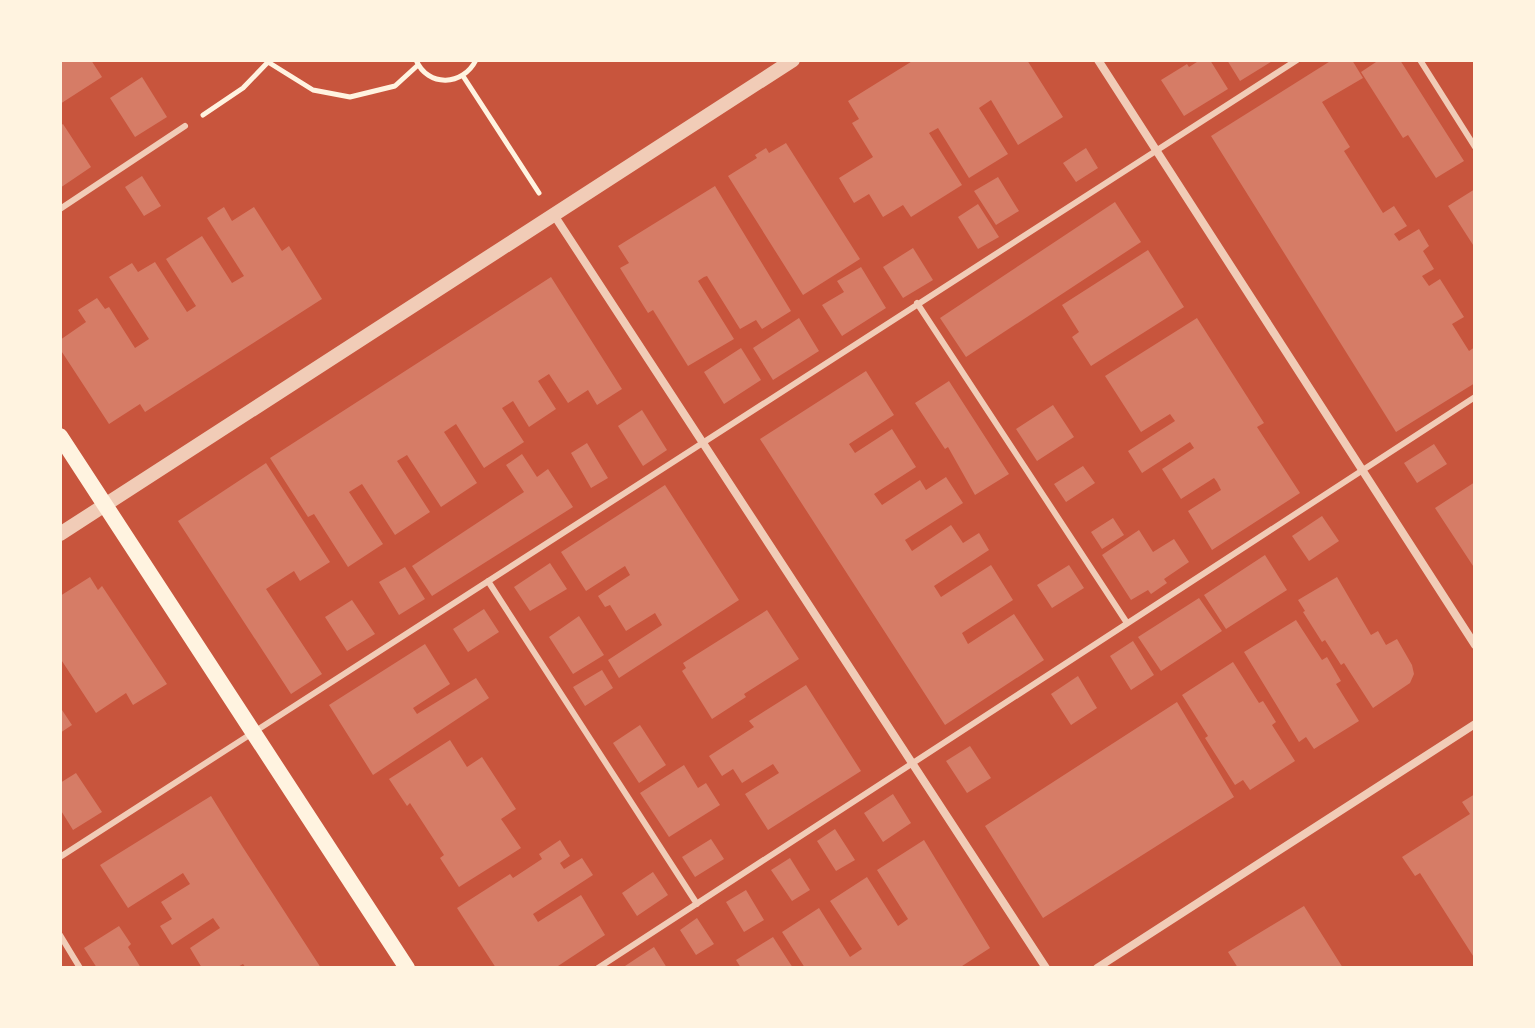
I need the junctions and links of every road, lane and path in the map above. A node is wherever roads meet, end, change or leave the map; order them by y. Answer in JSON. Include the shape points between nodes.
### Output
{"nodes":[{"id":1,"x":476,"y":60,"type":"edge"},
{"id":2,"x":793,"y":60,"type":"edge"},
{"id":3,"x":1098,"y":60,"type":"edge"},
{"id":4,"x":1297,"y":60,"type":"edge"},
{"id":5,"x":1420,"y":60,"type":"edge"},
{"id":6,"x":269,"y":61,"type":"edge"},
{"id":7,"x":417,"y":62,"type":"edge"},
{"id":8,"x":463,"y":76,"type":"junction"},
{"id":9,"x":185,"y":126,"type":"joint"},
{"id":10,"x":1475,"y":147,"type":"edge"},
{"id":11,"x":1156,"y":150,"type":"junction"},
{"id":12,"x":60,"y":209,"type":"edge"},
{"id":13,"x":554,"y":215,"type":"junction"},
{"id":14,"x":917,"y":303,"type":"junction"},
{"id":15,"x":1475,"y":397,"type":"edge"},
{"id":16,"x":60,"y":436,"type":"edge"},
{"id":17,"x":703,"y":445,"type":"junction"},
{"id":18,"x":1363,"y":472,"type":"junction"},
{"id":19,"x":104,"y":505,"type":"junction"},
{"id":20,"x":60,"y":534,"type":"edge"},
{"id":21,"x":488,"y":581,"type":"junction"},
{"id":22,"x":1127,"y":623,"type":"junction"},
{"id":23,"x":1475,"y":645,"type":"edge"},
{"id":24,"x":1475,"y":724,"type":"edge"},
{"id":25,"x":254,"y":732,"type":"junction"},
{"id":26,"x":911,"y":763,"type":"junction"},
{"id":27,"x":60,"y":857,"type":"edge"},
{"id":28,"x":697,"y":904,"type":"junction"},
{"id":29,"x":60,"y":935,"type":"edge"},
{"id":30,"x":80,"y":968,"type":"edge"},
{"id":31,"x":407,"y":968,"type":"edge"},
{"id":32,"x":598,"y":968,"type":"edge"},
{"id":33,"x":1046,"y":968,"type":"edge"},
{"id":34,"x":1097,"y":968,"type":"edge"}],
"edges":[{"from":1,"to":8,"type":"path"},
{"from":2,"to":13,"type":"street"},
{"from":3,"to":11,"type":"street"},
{"from":4,"to":11,"type":"lane"},
{"from":5,"to":10,"type":"lane"},
{"from":6,"to":7,"type":"path","via":[[313,90],[350,97],[395,86]]},
{"from":6,"to":9,"type":"path","via":[[243,88]]},
{"from":7,"to":8,"type":"path","via":[[433,79]]},
{"from":8,"to":13,"type":"path"},
{"from":9,"to":12,"type":"lane"},
{"from":11,"to":14,"type":"lane"},
{"from":11,"to":18,"type":"street"},
{"from":13,"to":17,"type":"street"},
{"from":13,"to":19,"type":"street"},
{"from":14,"to":17,"type":"lane"},
{"from":14,"to":22,"type":"lane"},
{"from":15,"to":18,"type":"lane"},
{"from":16,"to":19,"type":"main road"},
{"from":17,"to":21,"type":"lane"},
{"from":17,"to":26,"type":"street"},
{"from":18,"to":22,"type":"lane"},
{"from":18,"to":23,"type":"street"},
{"from":19,"to":20,"type":"street"},
{"from":19,"to":25,"type":"main road"},
{"from":21,"to":25,"type":"lane"},
{"from":21,"to":28,"type":"lane"},
{"from":22,"to":26,"type":"lane"},
{"from":24,"to":34,"type":"street"},
{"from":25,"to":27,"type":"lane"},
{"from":25,"to":31,"type":"main road"},
{"from":26,"to":28,"type":"lane"},
{"from":26,"to":33,"type":"street"},
{"from":28,"to":32,"type":"lane"},
{"from":29,"to":30,"type":"lane"}]}
